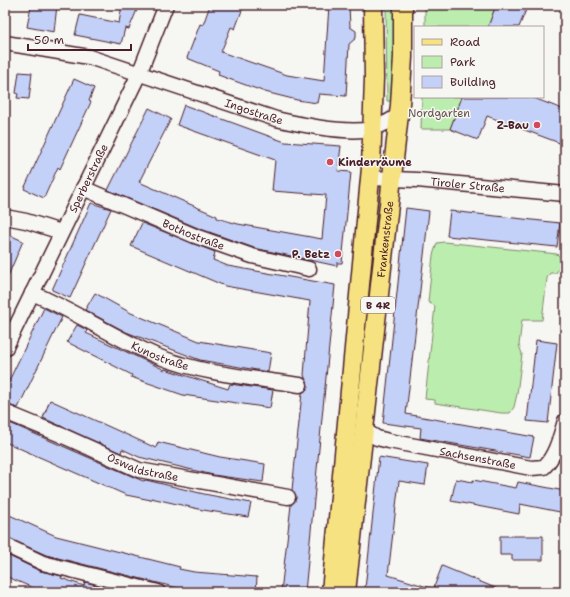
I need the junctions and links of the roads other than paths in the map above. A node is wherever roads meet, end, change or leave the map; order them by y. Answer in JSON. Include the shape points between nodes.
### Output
{"nodes":[{"id":1,"x":166,"y":5,"type":"edge"},
{"id":2,"x":373,"y":5,"type":"edge"},
{"id":3,"x":403,"y":5,"type":"edge"},
{"id":4,"x":5,"y":43,"type":"edge"},
{"id":5,"x":139,"y":74,"type":"junction"},
{"id":6,"x":399,"y":116,"type":"junction"},
{"id":7,"x":372,"y":128,"type":"junction"},
{"id":8,"x":370,"y":178,"type":"junction"},
{"id":9,"x":392,"y":179,"type":"junction"},
{"id":10,"x":83,"y":188,"type":"junction"},
{"id":11,"x":565,"y":194,"type":"edge"},
{"id":12,"x":5,"y":217,"type":"edge"},
{"id":13,"x":61,"y":232,"type":"junction"},
{"id":14,"x":309,"y":269,"type":"dead end"},
{"id":15,"x":32,"y":293,"type":"junction"},
{"id":16,"x":5,"y":349,"type":"edge"},
{"id":17,"x":300,"y":384,"type":"dead end"},
{"id":18,"x":5,"y":412,"type":"edge"},
{"id":19,"x":565,"y":421,"type":"edge"},
{"id":20,"x":364,"y":430,"type":"junction"},
{"id":21,"x":288,"y":497,"type":"dead end"},
{"id":22,"x":5,"y":545,"type":"edge"},
{"id":23,"x":158,"y":592,"type":"edge"},
{"id":24,"x":331,"y":592,"type":"edge"},
{"id":25,"x":346,"y":592,"type":"edge"}],
"edges":[{"from":1,"to":5,"type":"street","name":"Sperberstraße"},
{"from":2,"to":7,"type":"main road","name":"Frankenstraße","number":"B 4R"},
{"from":3,"to":6,"type":"main road","name":"Frankenstraße","number":"B 4R"},
{"from":4,"to":5,"type":"street","name":"Ingostraße","via":[[89,57]]},
{"from":5,"to":7,"type":"street","name":"Ingostraße","via":[[276,119],[329,128]]},
{"from":5,"to":10,"type":"street","name":"Sperberstraße"},
{"from":6,"to":7,"type":"street"},
{"from":6,"to":9,"type":"main road","name":"Frankenstraße","number":"B 4R"},
{"from":7,"to":8,"type":"main road","name":"Frankenstraße","number":"B 4R"},
{"from":8,"to":9,"type":"street","name":"Tiroler Straße"},
{"from":8,"to":24,"type":"main road","name":"Frankenstraße","number":"B 4R"},
{"from":9,"to":11,"type":"street","name":"Tiroler Straße"},
{"from":9,"to":20,"type":"main road","name":"Frankenstraße","number":"B 4R"},
{"from":10,"to":13,"type":"street","name":"Sperberstraße"},
{"from":10,"to":14,"type":"street","name":"Bothostraße","via":[[195,236],[252,256]]},
{"from":12,"to":13,"type":"street"},
{"from":13,"to":15,"type":"street","name":"Sperberstraße"},
{"from":15,"to":16,"type":"street","name":"Sperberstraße"},
{"from":15,"to":17,"type":"street","name":"Kunostraße","via":[[157,356],[204,371]]},
{"from":18,"to":21,"type":"street","name":"Oswaldstraße","via":[[61,434],[139,470]]},
{"from":19,"to":20,"type":"street","name":"Sachsenstraße","via":[[550,462],[544,467],[531,468],[389,441],[377,438]]},
{"from":20,"to":25,"type":"main road","name":"Frankenstraße","number":"B 4R"},
{"from":22,"to":23,"type":"street","via":[[43,563]]}]}
